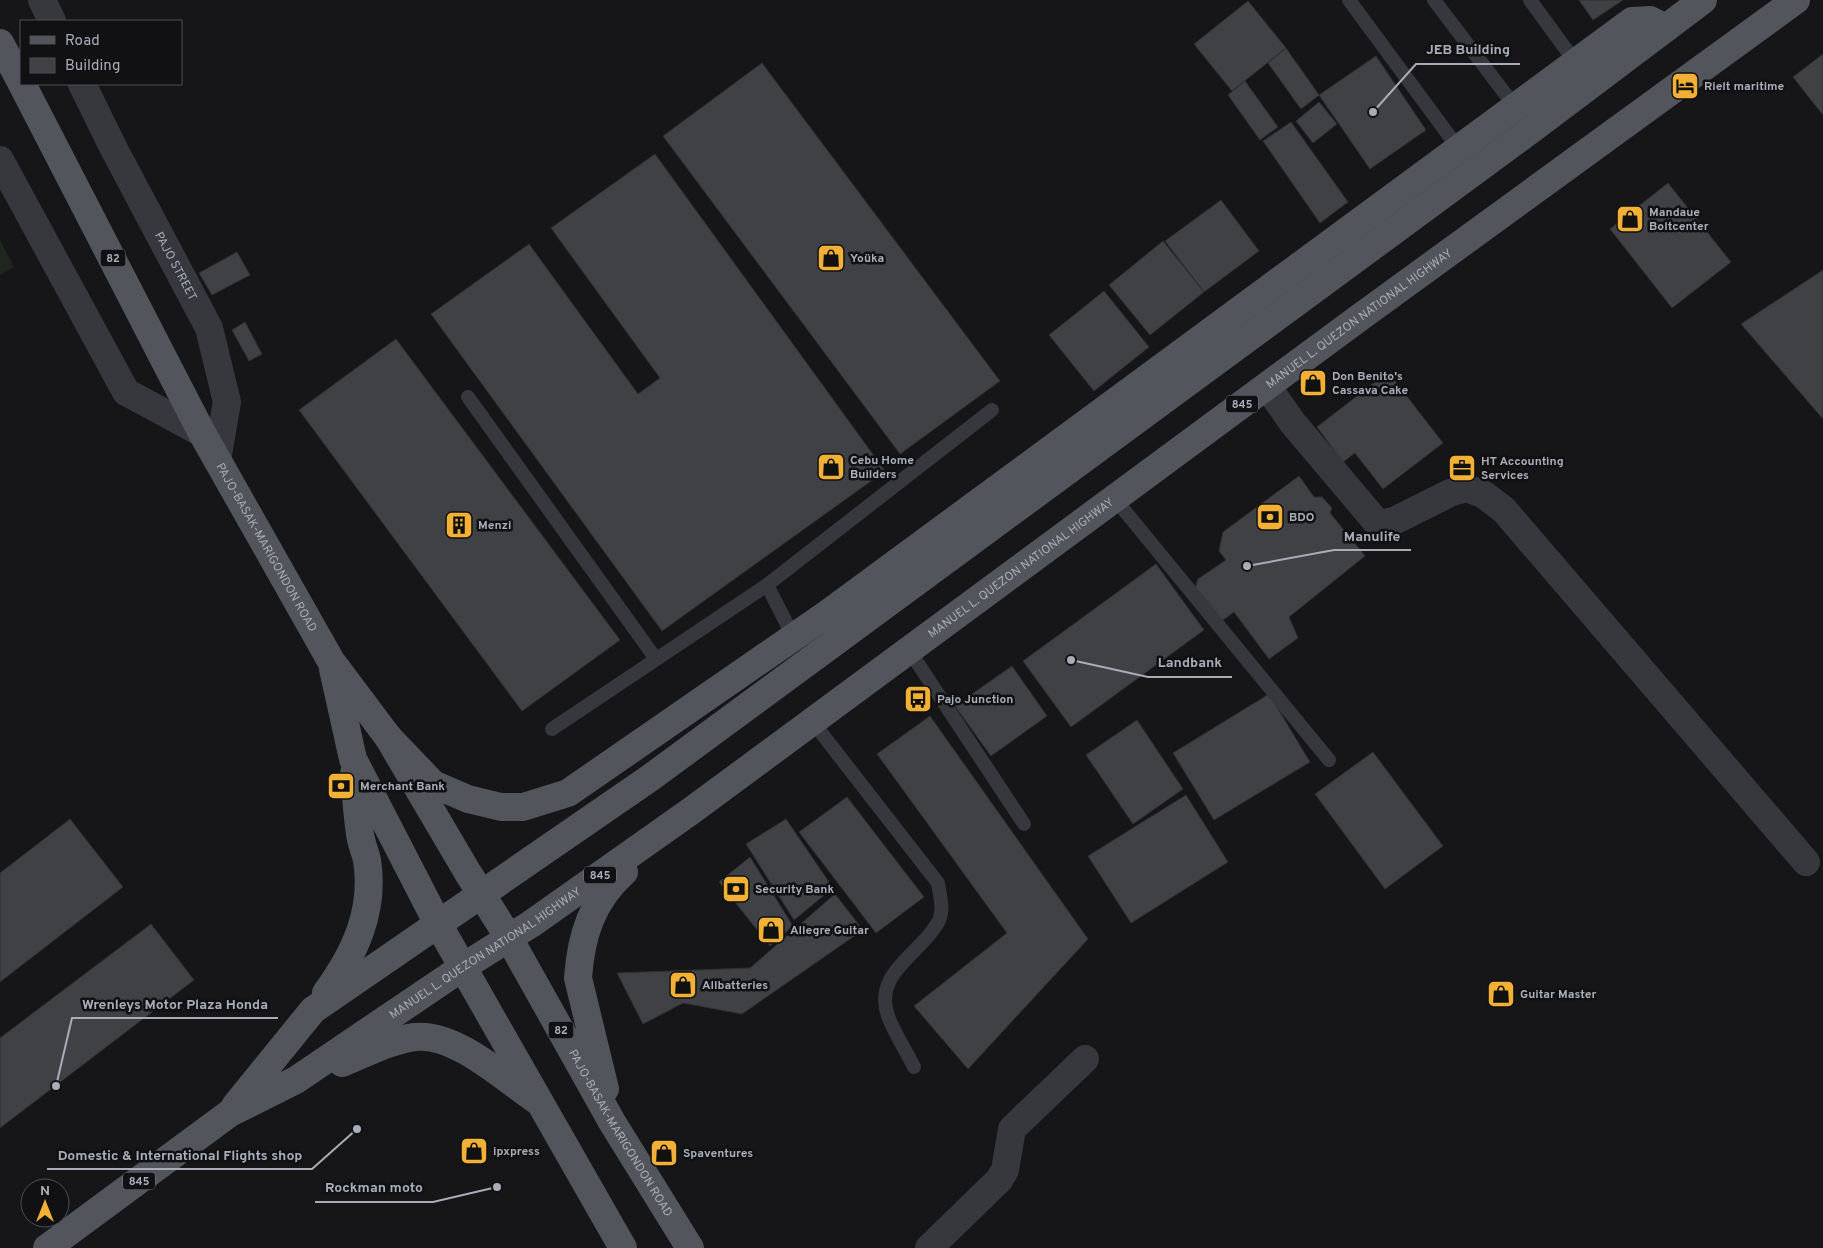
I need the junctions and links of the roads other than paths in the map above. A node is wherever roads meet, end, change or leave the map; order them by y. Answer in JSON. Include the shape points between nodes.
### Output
{"nodes":[{"id":1,"x":42,"y":0,"type":"edge"},
{"id":2,"x":1349,"y":0,"type":"edge"},
{"id":3,"x":1434,"y":0,"type":"edge"},
{"id":4,"x":1530,"y":0,"type":"edge"},
{"id":5,"x":1703,"y":0,"type":"edge"},
{"id":6,"x":1796,"y":0,"type":"edge"},
{"id":7,"x":52,"y":20,"type":"edge"},
{"id":8,"x":1666,"y":28,"type":"junction"},
{"id":9,"x":0,"y":43,"type":"edge"},
{"id":10,"x":1576,"y":63,"type":"junction"},
{"id":11,"x":20,"y":79,"type":"edge"},
{"id":12,"x":23,"y":85,"type":"edge"},
{"id":13,"x":82,"y":85,"type":"edge"},
{"id":14,"x":1516,"y":108,"type":"junction"},
{"id":15,"x":1459,"y":149,"type":"junction"},
{"id":16,"x":0,"y":160,"type":"edge"},
{"id":17,"x":1267,"y":386,"type":"junction"},
{"id":18,"x":468,"y":397,"type":"dead end"},
{"id":19,"x":992,"y":410,"type":"dead end"},
{"id":20,"x":202,"y":433,"type":"junction"},
{"id":21,"x":217,"y":460,"type":"junction"},
{"id":22,"x":1115,"y":499,"type":"junction"},
{"id":23,"x":768,"y":584,"type":"junction"},
{"id":24,"x":794,"y":638,"type":"junction"},
{"id":25,"x":909,"y":650,"type":"junction"},
{"id":26,"x":656,"y":659,"type":"junction"},
{"id":27,"x":331,"y":661,"type":"junction"},
{"id":28,"x":812,"y":721,"type":"junction"},
{"id":29,"x":552,"y":729,"type":"dead end"},
{"id":30,"x":388,"y":737,"type":"junction"},
{"id":31,"x":353,"y":759,"type":"junction"},
{"id":32,"x":1329,"y":760,"type":"dead end"},
{"id":33,"x":691,"y":811,"type":"junction"},
{"id":34,"x":1024,"y":824,"type":"dead end"},
{"id":35,"x":1806,"y":862,"type":"dead end"},
{"id":36,"x":480,"y":894,"type":"junction"},
{"id":37,"x":437,"y":922,"type":"junction"},
{"id":38,"x":509,"y":938,"type":"junction"},
{"id":39,"x":463,"y":967,"type":"junction"},
{"id":40,"x":313,"y":1010,"type":"junction"},
{"id":41,"x":1085,"y":1059,"type":"dead end"},
{"id":42,"x":914,"y":1067,"type":"dead end"},
{"id":43,"x":296,"y":1080,"type":"junction"},
{"id":44,"x":544,"y":1106,"type":"junction"},
{"id":45,"x":230,"y":1113,"type":"junction"},
{"id":46,"x":612,"y":1122,"type":"junction"},
{"id":47,"x":48,"y":1248,"type":"edge"},
{"id":48,"x":623,"y":1248,"type":"edge"},
{"id":49,"x":690,"y":1248,"type":"edge"},
{"id":50,"x":929,"y":1248,"type":"edge"}],
"edges":[{"from":1,"to":7,"type":"street"},
{"from":2,"to":15,"type":"lane"},
{"from":3,"to":14,"type":"lane"},
{"from":4,"to":10,"type":"lane"},
{"from":5,"to":8,"type":"main road","name":"MANUEL L. QUEZON NATIONAL HIGHWAY","number":"845"},
{"from":6,"to":17,"type":"main road","name":"MANUEL L. QUEZON NATIONAL HIGHWAY","number":"845"},
{"from":8,"to":10,"type":"main road","via":[[1650,20],[1632,21]]},
{"from":8,"to":36,"type":"main road","name":"MANUEL L. QUEZON NATIONAL HIGHWAY","number":"845","via":[[650,778]]},
{"from":9,"to":11,"type":"main road","number":"82"},
{"from":10,"to":14,"type":"main road"},
{"from":12,"to":20,"type":"main road","number":"82"},
{"from":13,"to":21,"type":"street","name":"PAJO STREET","via":[[209,328],[227,402]]},
{"from":14,"to":15,"type":"main road"},
{"from":15,"to":24,"type":"main road"},
{"from":16,"to":20,"type":"street","via":[[126,392]]},
{"from":17,"to":22,"type":"main road","name":"MANUEL L. QUEZON NATIONAL HIGHWAY","number":"845"},
{"from":17,"to":35,"type":"street","via":[[1292,422],[1378,524],[1394,521],[1466,488],[1483,494],[1504,510]]},
{"from":18,"to":26,"type":"lane"},
{"from":19,"to":23,"type":"lane"},
{"from":20,"to":21,"type":"main road","name":"PAJO-BASAK-MARIGONDON ROAD","number":"82"},
{"from":21,"to":27,"type":"main road","name":"PAJO-BASAK-MARIGONDON ROAD","number":"82"},
{"from":22,"to":25,"type":"main road","name":"MANUEL L. QUEZON NATIONAL HIGHWAY","number":"845"},
{"from":22,"to":32,"type":"lane"},
{"from":23,"to":24,"type":"lane"},
{"from":23,"to":26,"type":"lane"},
{"from":24,"to":30,"type":"main road","via":[[578,787],[534,805],[501,807],[454,795],[433,784]]},
{"from":25,"to":28,"type":"main road","name":"MANUEL L. QUEZON NATIONAL HIGHWAY","number":"845"},
{"from":25,"to":34,"type":"lane"},
{"from":26,"to":29,"type":"lane"},
{"from":27,"to":30,"type":"main road","name":"PAJO-BASAK-MARIGONDON ROAD","number":"82"},
{"from":27,"to":31,"type":"main road","name":"PAJO-BASAK-MARIGONDON ROAD","number":"82"},
{"from":28,"to":33,"type":"main road","name":"MANUEL L. QUEZON NATIONAL HIGHWAY","number":"845"},
{"from":28,"to":42,"type":"lane","via":[[938,883],[942,905],[938,924],[891,974],[885,997],[888,1016]]},
{"from":30,"to":36,"type":"main road","name":"PAJO-BASAK-MARIGONDON ROAD","number":"82"},
{"from":31,"to":37,"type":"main road","name":"PAJO-BASAK-MARIGONDON ROAD","number":"82"},
{"from":31,"to":40,"type":"main road","via":[[360,836],[367,862],[368,902],[354,949]]},
{"from":33,"to":38,"type":"main road","name":"MANUEL L. QUEZON NATIONAL HIGHWAY","number":"845"},
{"from":33,"to":46,"type":"main road","via":[[602,895],[589,917],[582,938],[578,978]]},
{"from":36,"to":37,"type":"main road","name":"MANUEL L. QUEZON NATIONAL HIGHWAY","number":"845"},
{"from":36,"to":38,"type":"main road","name":"PAJO-BASAK-MARIGONDON ROAD","number":"82"},
{"from":37,"to":39,"type":"main road","name":"PAJO-BASAK-MARIGONDON ROAD","number":"82"},
{"from":37,"to":40,"type":"main road","name":"MANUEL L. QUEZON NATIONAL HIGHWAY","number":"845"},
{"from":38,"to":39,"type":"main road","name":"MANUEL L. QUEZON NATIONAL HIGHWAY","number":"845"},
{"from":38,"to":46,"type":"main road","name":"PAJO-BASAK-MARIGONDON ROAD","number":"82"},
{"from":39,"to":43,"type":"main road","name":"MANUEL L. QUEZON NATIONAL HIGHWAY","number":"845"},
{"from":39,"to":44,"type":"main road","name":"PAJO-BASAK-MARIGONDON ROAD","number":"82"},
{"from":40,"to":45,"type":"main road","name":"MANUEL L. QUEZON NATIONAL HIGHWAY","number":"845"},
{"from":41,"to":50,"type":"street","via":[[1012,1129],[1005,1170]]},
{"from":43,"to":44,"type":"main road","via":[[399,1041],[426,1036],[461,1048]]},
{"from":43,"to":45,"type":"main road","name":"MANUEL L. QUEZON NATIONAL HIGHWAY","number":"845"},
{"from":44,"to":48,"type":"main road","name":"PAJO-BASAK-MARIGONDON ROAD","number":"82"},
{"from":45,"to":47,"type":"main road","name":"MANUEL L. QUEZON NATIONAL HIGHWAY","number":"845"},
{"from":46,"to":49,"type":"main road","name":"PAJO-BASAK-MARIGONDON ROAD","number":"82"}]}
